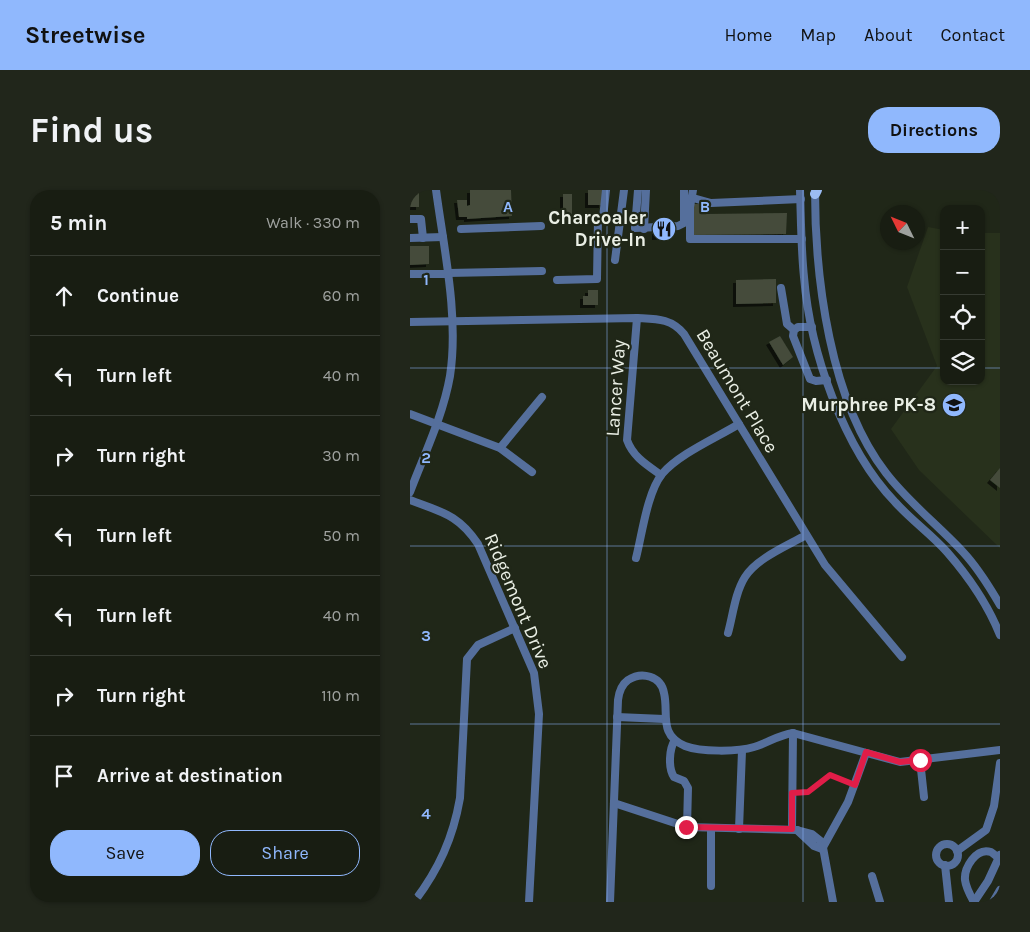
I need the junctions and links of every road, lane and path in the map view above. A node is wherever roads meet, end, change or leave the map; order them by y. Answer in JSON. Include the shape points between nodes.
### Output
{"nodes":[{"id":1,"x":436,"y":190,"type":"edge"},
{"id":2,"x":606,"y":190,"type":"edge"},
{"id":3,"x":624,"y":190,"type":"edge"},
{"id":4,"x":638,"y":190,"type":"edge"},
{"id":5,"x":646,"y":190,"type":"edge"},
{"id":6,"x":684,"y":190,"type":"edge"},
{"id":7,"x":790,"y":190,"type":"edge"},
{"id":8,"x":800,"y":190,"type":"edge"},
{"id":9,"x":815,"y":191,"type":"edge"},
{"id":10,"x":693,"y":194,"type":"edge"},
{"id":11,"x":800,"y":199,"type":"junction"},
{"id":12,"x":790,"y":200,"type":"junction"},
{"id":13,"x":604,"y":207,"type":"junction"},
{"id":14,"x":620,"y":208,"type":"junction"},
{"id":15,"x":410,"y":219,"type":"edge"},
{"id":16,"x":541,"y":226,"type":"dead end"},
{"id":17,"x":659,"y":227,"type":"dead end"},
{"id":18,"x":669,"y":227,"type":"dead end"},
{"id":19,"x":462,"y":229,"type":"dead end"},
{"id":20,"x":644,"y":229,"type":"junction"},
{"id":21,"x":443,"y":237,"type":"junction"},
{"id":22,"x":410,"y":238,"type":"edge"},
{"id":23,"x":423,"y":238,"type":"junction"},
{"id":24,"x":802,"y":239,"type":"junction"},
{"id":25,"x":615,"y":260,"type":"dead end"},
{"id":26,"x":542,"y":271,"type":"dead end"},
{"id":27,"x":448,"y":273,"type":"junction"},
{"id":28,"x":410,"y":274,"type":"edge"},
{"id":29,"x":557,"y":280,"type":"dead end"},
{"id":30,"x":781,"y":288,"type":"dead end"},
{"id":31,"x":637,"y":318,"type":"junction"},
{"id":32,"x":451,"y":321,"type":"junction"},
{"id":33,"x":410,"y":322,"type":"edge"},
{"id":34,"x":794,"y":330,"type":"junction"},
{"id":35,"x":813,"y":330,"type":"junction"},
{"id":36,"x":828,"y":331,"type":"junction"},
{"id":37,"x":827,"y":380,"type":"junction"},
{"id":38,"x":542,"y":397,"type":"dead end"},
{"id":39,"x":410,"y":414,"type":"edge"},
{"id":40,"x":436,"y":423,"type":"junction"},
{"id":41,"x":739,"y":424,"type":"junction"},
{"id":42,"x":500,"y":448,"type":"junction"},
{"id":43,"x":532,"y":472,"type":"dead end"},
{"id":44,"x":661,"y":476,"type":"junction"},
{"id":45,"x":410,"y":492,"type":"edge"},
{"id":46,"x":410,"y":500,"type":"edge"},
{"id":47,"x":806,"y":535,"type":"junction"},
{"id":48,"x":636,"y":558,"type":"dead end"},
{"id":49,"x":1000,"y":605,"type":"edge"},
{"id":50,"x":516,"y":628,"type":"junction"},
{"id":51,"x":728,"y":633,"type":"dead end"},
{"id":52,"x":1000,"y":635,"type":"edge"},
{"id":53,"x":902,"y":657,"type":"dead end"},
{"id":54,"x":617,"y":717,"type":"junction"},
{"id":55,"x":664,"y":718,"type":"junction"},
{"id":56,"x":793,"y":734,"type":"junction"},
{"id":57,"x":675,"y":740,"type":"junction"},
{"id":58,"x":1000,"y":750,"type":"edge"},
{"id":59,"x":742,"y":751,"type":"junction"},
{"id":60,"x":866,"y":752,"type":"junction"},
{"id":61,"x":920,"y":760,"type":"junction"},
{"id":62,"x":1000,"y":763,"type":"edge"},
{"id":63,"x":855,"y":785,"type":"junction"},
{"id":64,"x":792,"y":793,"type":"junction"},
{"id":65,"x":924,"y":797,"type":"dead end"},
{"id":66,"x":614,"y":803,"type":"junction"},
{"id":67,"x":686,"y":827,"type":"junction"},
{"id":68,"x":711,"y":828,"type":"junction"},
{"id":69,"x":739,"y":829,"type":"junction"},
{"id":70,"x":794,"y":829,"type":"junction"},
{"id":71,"x":822,"y":849,"type":"junction"},
{"id":72,"x":957,"y":855,"type":"junction"},
{"id":73,"x":1000,"y":858,"type":"edge"},
{"id":74,"x":969,"y":863,"type":"junction"},
{"id":75,"x":945,"y":865,"type":"junction"},
{"id":76,"x":872,"y":876,"type":"dead end"},
{"id":77,"x":710,"y":886,"type":"dead end"},
{"id":78,"x":1000,"y":890,"type":"edge"},
{"id":79,"x":414,"y":902,"type":"edge"},
{"id":80,"x":529,"y":902,"type":"edge"},
{"id":81,"x":610,"y":902,"type":"edge"},
{"id":82,"x":833,"y":902,"type":"edge"},
{"id":83,"x":880,"y":902,"type":"edge"},
{"id":84,"x":949,"y":902,"type":"edge"},
{"id":85,"x":974,"y":902,"type":"edge"},
{"id":86,"x":993,"y":902,"type":"edge"}],
"edges":[{"from":1,"to":21,"type":"street"},
{"from":2,"to":13,"type":"street"},
{"from":3,"to":14,"type":"street"},
{"from":4,"to":20,"type":"street","via":[[635,228]]},
{"from":5,"to":20,"type":"street"},
{"from":6,"to":18,"type":"street","via":[[684,223]]},
{"from":7,"to":12,"type":"street"},
{"from":8,"to":11,"type":"street"},
{"from":9,"to":36,"type":"street","via":[[816,239]]},
{"from":10,"to":12,"type":"street","via":[[711,203]]},
{"from":10,"to":24,"type":"street","via":[[690,239]]},
{"from":11,"to":12,"type":"street"},
{"from":11,"to":24,"type":"street"},
{"from":13,"to":14,"type":"street"},
{"from":13,"to":29,"type":"street","via":[[603,218],[598,220],[597,279]]},
{"from":14,"to":25,"type":"street"},
{"from":15,"to":23,"type":"street","via":[[421,219]]},
{"from":16,"to":19,"type":"street"},
{"from":17,"to":20,"type":"street"},
{"from":21,"to":23,"type":"street"},
{"from":21,"to":27,"type":"street"},
{"from":22,"to":23,"type":"street"},
{"from":24,"to":35,"type":"street","via":[[804,279]]},
{"from":26,"to":27,"type":"street"},
{"from":27,"to":28,"type":"street"},
{"from":27,"to":32,"type":"street"},
{"from":30,"to":34,"type":"street","via":[[787,324]]},
{"from":31,"to":32,"type":"street","name":"Beaumont Place"},
{"from":31,"to":41,"type":"street","name":"Beaumont Place","via":[[666,320],[679,328]]},
{"from":31,"to":44,"type":"street","name":"Lancer Way","via":[[627,440],[630,450]]},
{"from":32,"to":33,"type":"street","name":"Beaumont Place"},
{"from":32,"to":40,"type":"street","via":[[450,376]]},
{"from":34,"to":35,"type":"street","via":[[798,327]]},
{"from":34,"to":37,"type":"street","via":[[793,336],[810,379],[816,382]]},
{"from":35,"to":36,"type":"street"},
{"from":35,"to":37,"type":"street"},
{"from":36,"to":49,"type":"street","via":[[844,393],[871,451],[900,491],[978,570]]},
{"from":37,"to":52,"type":"street","via":[[849,436],[868,469],[895,502],[958,565]]},
{"from":38,"to":42,"type":"street"},
{"from":39,"to":40,"type":"street"},
{"from":40,"to":42,"type":"street"},
{"from":40,"to":45,"type":"street"},
{"from":41,"to":44,"type":"street","via":[[672,464]]},
{"from":41,"to":47,"type":"street","name":"Beaumont Place"},
{"from":42,"to":43,"type":"street"},
{"from":44,"to":48,"type":"street","via":[[653,492]]},
{"from":46,"to":50,"type":"street","name":"Ridgemont Drive","via":[[452,516],[467,527]]},
{"from":47,"to":51,"type":"street","via":[[761,562],[746,576]]},
{"from":47,"to":53,"type":"street","name":"Beaumont Place","via":[[825,565]]},
{"from":50,"to":79,"type":"street","via":[[478,645],[468,659],[457,815],[443,857]]},
{"from":50,"to":80,"type":"street","name":"Ridgemont Drive","via":[[534,672],[539,714]]},
{"from":54,"to":55,"type":"street"},
{"from":54,"to":55,"type":"street","via":[[622,686],[642,675],[661,685],[665,694]]},
{"from":54,"to":66,"type":"street"},
{"from":55,"to":57,"type":"street"},
{"from":56,"to":59,"type":"street","via":[[782,735]]},
{"from":56,"to":60,"type":"street"},
{"from":56,"to":64,"type":"street"},
{"from":57,"to":59,"type":"street","via":[[692,748]]},
{"from":57,"to":67,"type":"street","via":[[671,767],[674,776],[684,781],[688,788]]},
{"from":58,"to":61,"type":"street"},
{"from":59,"to":69,"type":"street"},
{"from":60,"to":61,"type":"street","via":[[900,762]]},
{"from":60,"to":63,"type":"street"},
{"from":61,"to":65,"type":"street"},
{"from":62,"to":72,"type":"street","via":[[994,806],[986,830]]},
{"from":63,"to":64,"type":"path","via":[[830,775],[808,792]]},
{"from":63,"to":71,"type":"street"},
{"from":64,"to":70,"type":"street"},
{"from":66,"to":67,"type":"street"},
{"from":66,"to":81,"type":"street"},
{"from":67,"to":68,"type":"street"},
{"from":68,"to":69,"type":"street"},
{"from":68,"to":77,"type":"street"},
{"from":69,"to":70,"type":"street"},
{"from":70,"to":71,"type":"street","via":[[819,838]]},
{"from":71,"to":82,"type":"street"},
{"from":72,"to":74,"type":"street"},
{"from":72,"to":75,"type":"street","via":[[952,864]]},
{"from":72,"to":75,"type":"street","via":[[949,844],[939,848],[937,858]]},
{"from":73,"to":74,"type":"street","via":[[986,851],[977,854]]},
{"from":73,"to":85,"type":"street"},
{"from":74,"to":85,"type":"street","via":[[965,882]]},
{"from":75,"to":84,"type":"street"},
{"from":76,"to":83,"type":"street"},
{"from":78,"to":86,"type":"street"}]}
